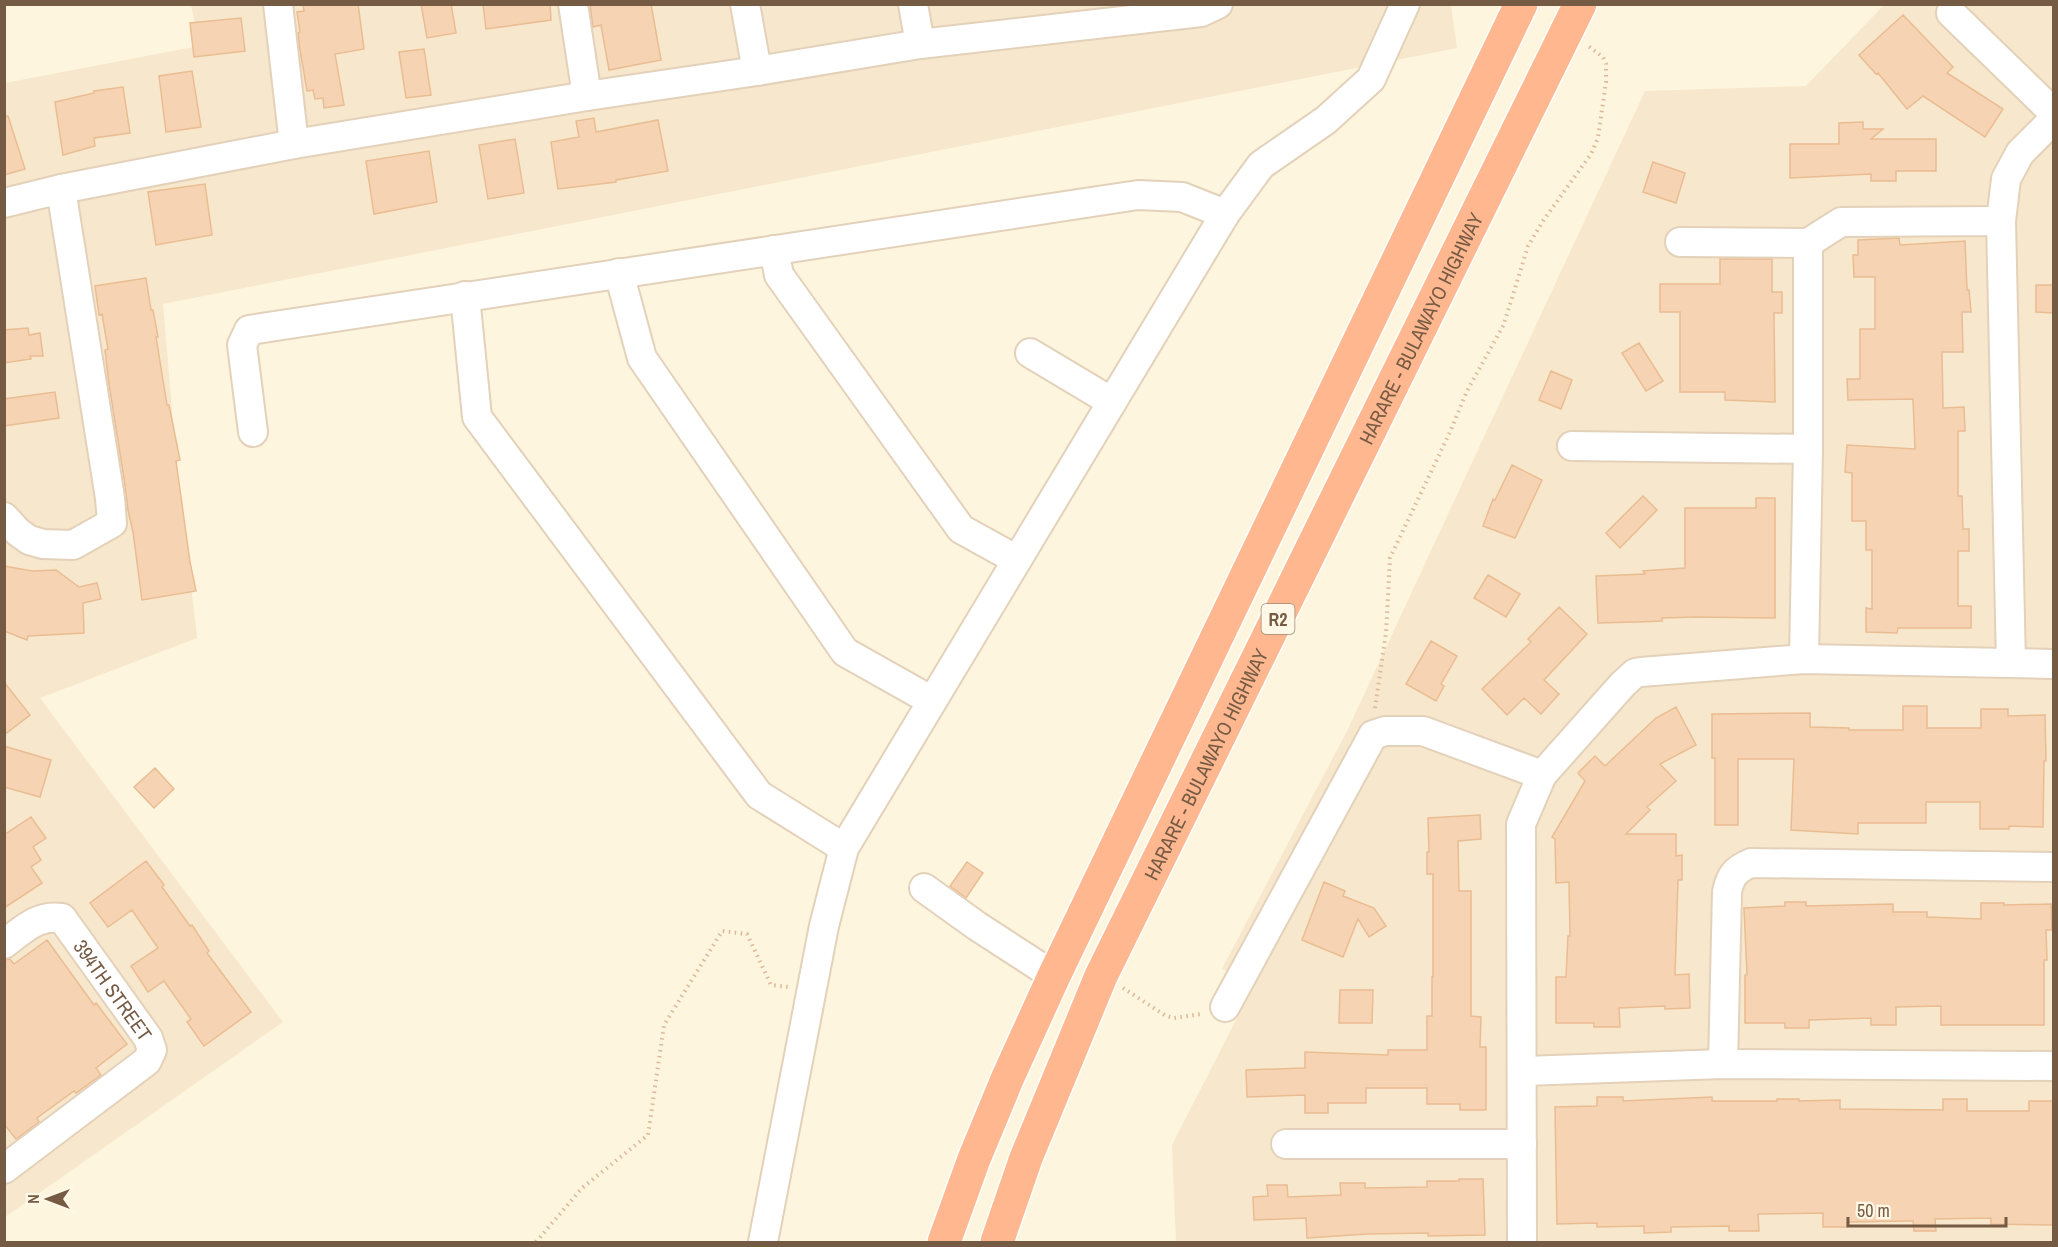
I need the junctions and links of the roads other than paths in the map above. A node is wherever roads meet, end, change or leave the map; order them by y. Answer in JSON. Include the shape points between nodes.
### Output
{"nodes":[{"id":1,"x":278,"y":4,"type":"edge"},
{"id":2,"x":573,"y":4,"type":"edge"},
{"id":3,"x":745,"y":4,"type":"edge"},
{"id":4,"x":913,"y":4,"type":"edge"},
{"id":5,"x":1218,"y":4,"type":"edge"},
{"id":6,"x":1405,"y":4,"type":"edge"},
{"id":7,"x":1521,"y":4,"type":"edge"},
{"id":8,"x":1951,"y":13,"type":"dead end"},
{"id":9,"x":1069,"y":16,"type":"edge"},
{"id":10,"x":1573,"y":18,"type":"edge"},
{"id":11,"x":920,"y":44,"type":"junction"},
{"id":12,"x":757,"y":71,"type":"junction"},
{"id":13,"x":587,"y":96,"type":"junction"},
{"id":14,"x":2054,"y":113,"type":"edge"},
{"id":15,"x":2054,"y":119,"type":"edge"},
{"id":16,"x":294,"y":144,"type":"junction"},
{"id":17,"x":61,"y":189,"type":"junction"},
{"id":18,"x":4,"y":203,"type":"edge"},
{"id":19,"x":1225,"y":214,"type":"junction"},
{"id":20,"x":2001,"y":221,"type":"junction"},
{"id":21,"x":1680,"y":242,"type":"dead end"},
{"id":22,"x":1808,"y":243,"type":"junction"},
{"id":23,"x":774,"y":250,"type":"junction"},
{"id":24,"x":619,"y":273,"type":"junction"},
{"id":25,"x":465,"y":296,"type":"junction"},
{"id":26,"x":1030,"y":353,"type":"dead end"},
{"id":27,"x":1112,"y":402,"type":"junction"},
{"id":28,"x":253,"y":432,"type":"dead end"},
{"id":29,"x":1572,"y":446,"type":"dead end"},
{"id":30,"x":1808,"y":449,"type":"junction"},
{"id":31,"x":4,"y":517,"type":"edge"},
{"id":32,"x":1017,"y":560,"type":"junction"},
{"id":33,"x":1804,"y":659,"type":"junction"},
{"id":34,"x":2011,"y":663,"type":"junction"},
{"id":35,"x":2054,"y":664,"type":"edge"},
{"id":36,"x":932,"y":701,"type":"junction"},
{"id":37,"x":1542,"y":776,"type":"junction"},
{"id":38,"x":844,"y":848,"type":"junction"},
{"id":39,"x":2054,"y":867,"type":"edge"},
{"id":40,"x":924,"y":888,"type":"dead end"},
{"id":41,"x":4,"y":944,"type":"edge"},
{"id":42,"x":1054,"y":976,"type":"junction"},
{"id":43,"x":1225,"y":1008,"type":"road end"},
{"id":44,"x":1723,"y":1064,"type":"junction"},
{"id":45,"x":2054,"y":1066,"type":"edge"},
{"id":46,"x":1522,"y":1071,"type":"junction"},
{"id":47,"x":1286,"y":1144,"type":"dead end"},
{"id":48,"x":1522,"y":1144,"type":"junction"},
{"id":49,"x":4,"y":1169,"type":"edge"},
{"id":50,"x":763,"y":1242,"type":"edge"},
{"id":51,"x":944,"y":1242,"type":"edge"},
{"id":52,"x":997,"y":1242,"type":"edge"},
{"id":53,"x":1522,"y":1242,"type":"edge"}],
"edges":[{"from":1,"to":16,"type":"street"},
{"from":2,"to":13,"type":"street"},
{"from":3,"to":12,"type":"street"},
{"from":4,"to":11,"type":"street"},
{"from":5,"to":9,"type":"street","via":[[1201,12]]},
{"from":6,"to":19,"type":"street","via":[[1371,79],[1326,120],[1261,165]]},
{"from":7,"to":42,"type":"highway","number":"R2"},
{"from":8,"to":14,"type":"street"},
{"from":9,"to":11,"type":"street"},
{"from":10,"to":52,"type":"highway","name":"HARARE - BULAWAYO HIGHWAY","number":"R2","via":[[1101,976],[1038,1128]]},
{"from":11,"to":12,"type":"street"},
{"from":12,"to":13,"type":"street"},
{"from":13,"to":16,"type":"street"},
{"from":15,"to":20,"type":"street","via":[[2020,153],[2006,178]]},
{"from":16,"to":17,"type":"street"},
{"from":17,"to":18,"type":"street"},
{"from":17,"to":31,"type":"street","via":[[112,523],[73,545],[43,544],[29,540]]},
{"from":19,"to":23,"type":"street","via":[[1182,197],[1138,195]]},
{"from":19,"to":27,"type":"street"},
{"from":20,"to":22,"type":"street","via":[[1841,222]]},
{"from":20,"to":34,"type":"street"},
{"from":21,"to":22,"type":"street"},
{"from":22,"to":30,"type":"street"},
{"from":23,"to":24,"type":"street"},
{"from":23,"to":32,"type":"street","via":[[779,275],[961,529]]},
{"from":24,"to":25,"type":"street"},
{"from":24,"to":36,"type":"street","via":[[642,358],[845,652]]},
{"from":25,"to":28,"type":"street","via":[[249,330],[243,345]]},
{"from":25,"to":38,"type":"street","via":[[477,417],[759,795]]},
{"from":26,"to":27,"type":"street"},
{"from":27,"to":32,"type":"street"},
{"from":29,"to":30,"type":"street"},
{"from":30,"to":33,"type":"street"},
{"from":32,"to":36,"type":"street"},
{"from":33,"to":34,"type":"street"},
{"from":33,"to":37,"type":"street","via":[[1635,673]]},
{"from":34,"to":35,"type":"street"},
{"from":36,"to":38,"type":"street"},
{"from":37,"to":43,"type":"street","via":[[1423,731],[1385,731],[1373,735]]},
{"from":37,"to":46,"type":"street","via":[[1521,824]]},
{"from":38,"to":50,"type":"street","via":[[824,926]]},
{"from":39,"to":44,"type":"street","via":[[1751,863],[1742,867],[1729,881],[1727,892]]},
{"from":40,"to":42,"type":"street"},
{"from":41,"to":49,"type":"street","name":"394TH STREET","via":[[36,920],[62,918],[148,1038],[152,1050],[147,1061]]},
{"from":42,"to":51,"type":"highway","number":"R2","via":[[970,1170]]},
{"from":44,"to":45,"type":"street"},
{"from":44,"to":46,"type":"street"},
{"from":46,"to":48,"type":"street"},
{"from":47,"to":48,"type":"street"},
{"from":48,"to":53,"type":"street"}]}
